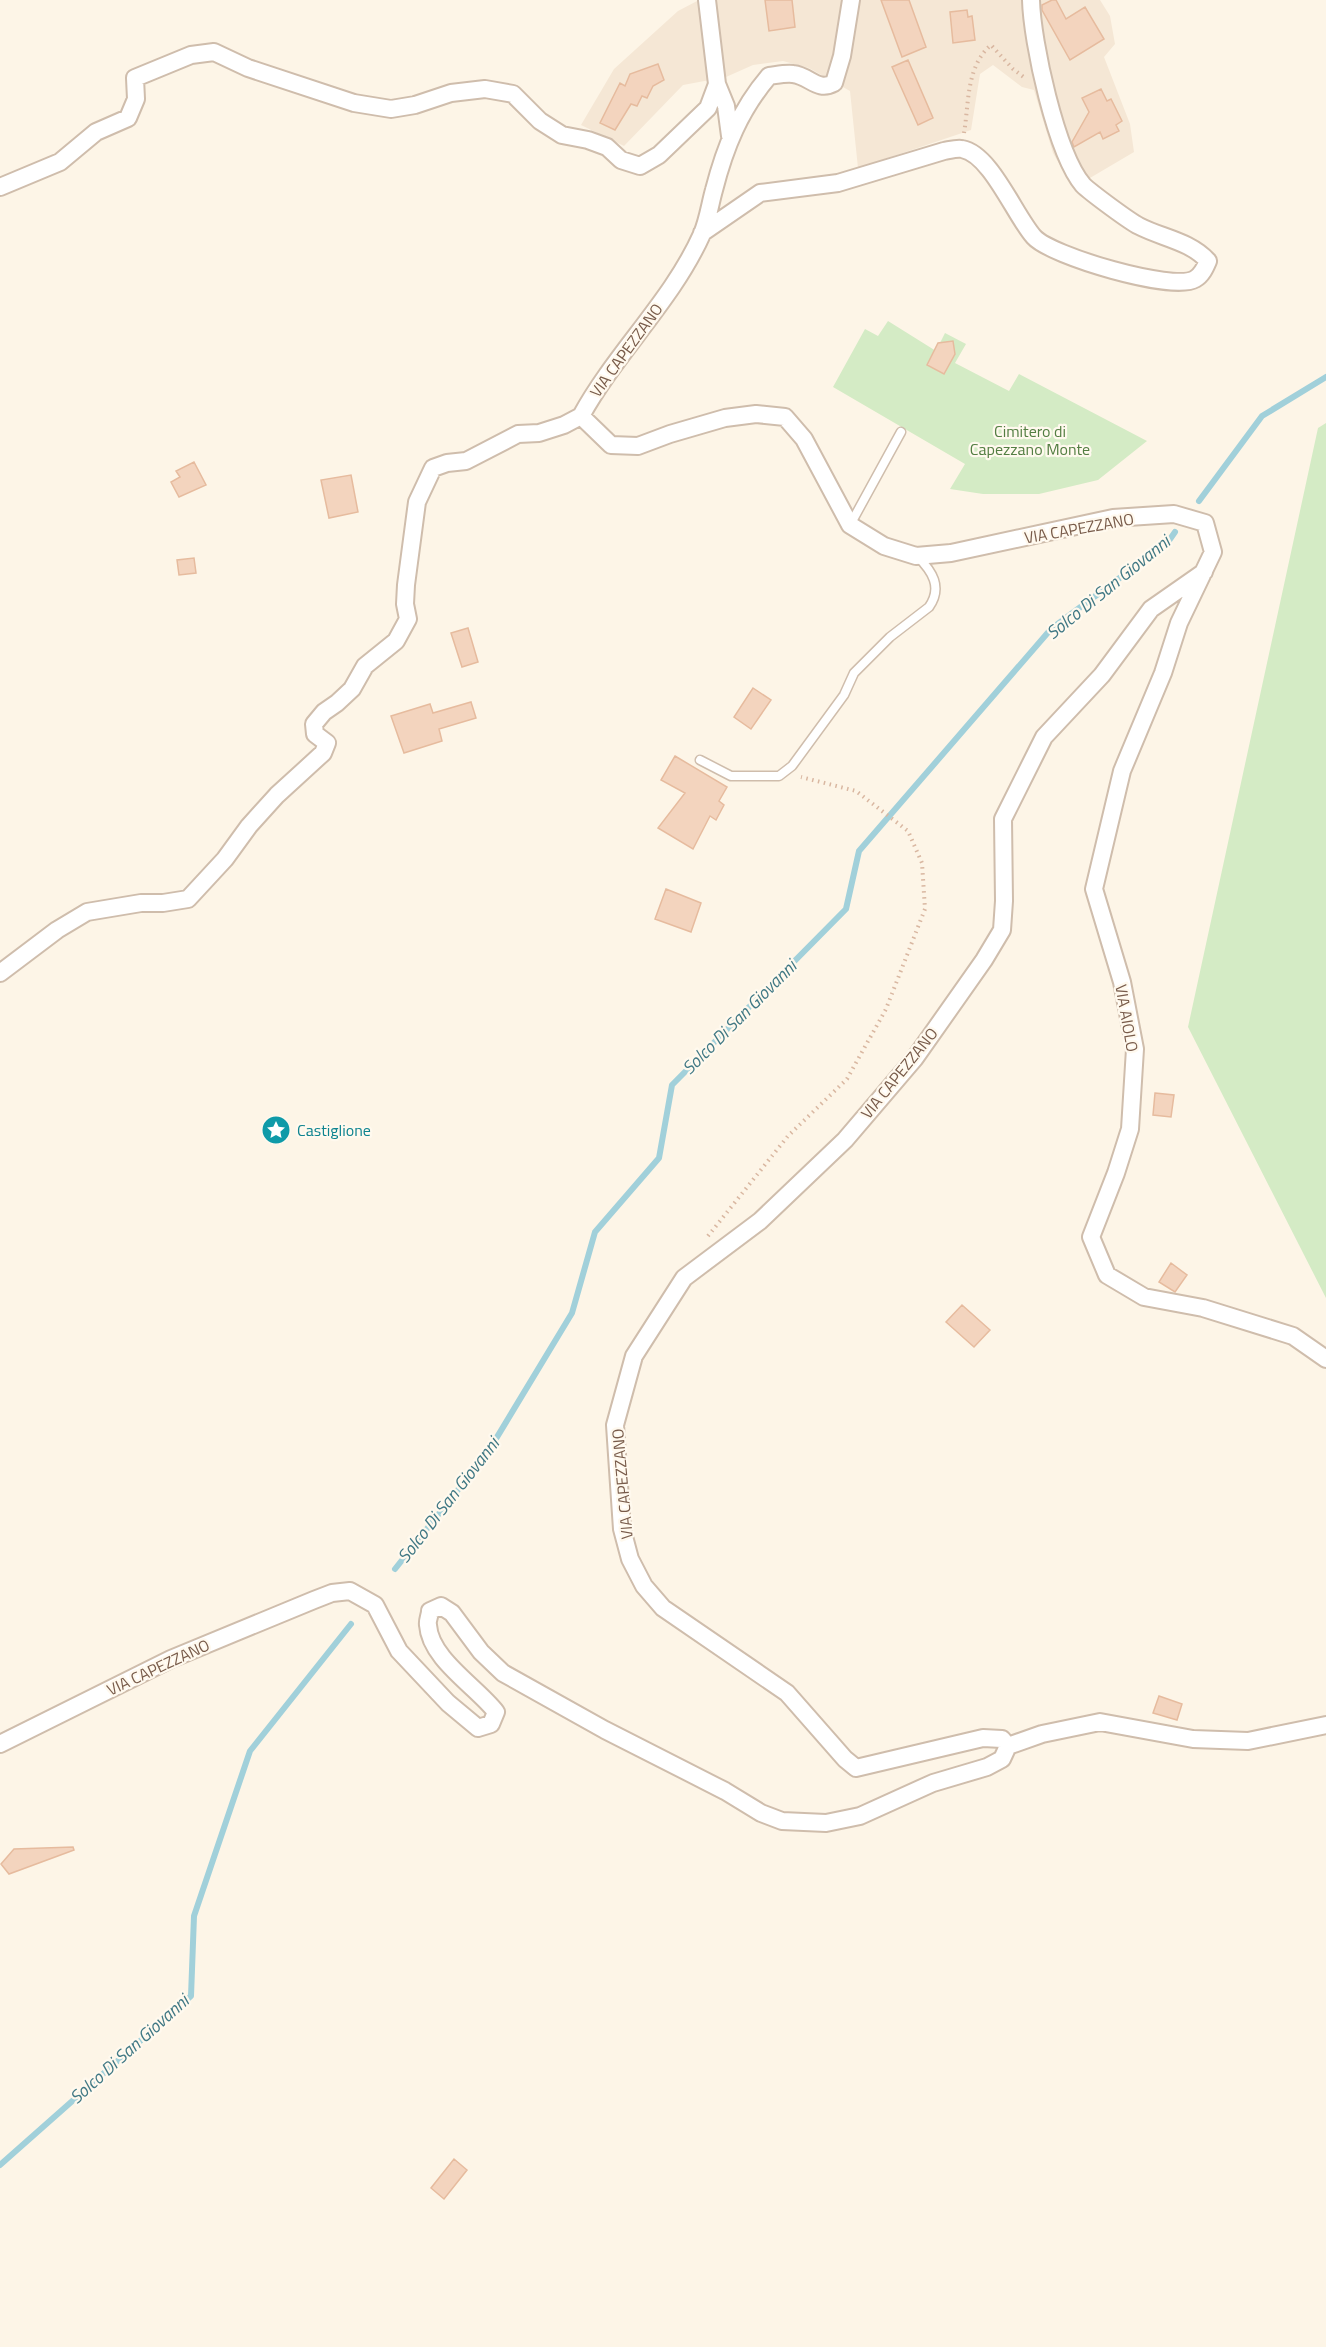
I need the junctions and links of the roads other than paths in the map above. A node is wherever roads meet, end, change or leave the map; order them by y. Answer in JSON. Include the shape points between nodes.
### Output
{"nodes":[{"id":1,"x":707,"y":0,"type":"edge"},
{"id":2,"x":851,"y":0,"type":"edge"},
{"id":3,"x":1031,"y":0,"type":"edge"},
{"id":4,"x":717,"y":84,"type":"junction"},
{"id":5,"x":730,"y":136,"type":"junction"},
{"id":6,"x":0,"y":187,"type":"edge"},
{"id":7,"x":702,"y":232,"type":"junction"},
{"id":8,"x":582,"y":416,"type":"junction"},
{"id":9,"x":901,"y":432,"type":"dead end"},
{"id":10,"x":850,"y":525,"type":"junction"},
{"id":11,"x":916,"y":556,"type":"junction"},
{"id":12,"x":1204,"y":572,"type":"junction"},
{"id":13,"x":700,"y":760,"type":"dead end"},
{"id":14,"x":0,"y":973,"type":"edge"},
{"id":15,"x":1326,"y":1359,"type":"edge"},
{"id":16,"x":1326,"y":1725,"type":"edge"},
{"id":17,"x":0,"y":1744,"type":"edge"},
{"id":18,"x":1008,"y":1746,"type":"junction"}],
"edges":[{"from":1,"to":4,"type":"street"},
{"from":2,"to":5,"type":"street","via":[[834,83],[817,86],[802,76],[769,76]]},
{"from":3,"to":7,"type":"street","name":"VIA CAPEZZANO","via":[[1042,75],[1066,154],[1083,185],[1137,225],[1198,250],[1208,261],[1205,271],[1194,280],[1173,283],[1117,272],[1048,249],[1034,238],[995,175],[962,149],[838,183],[760,193]]},
{"from":4,"to":5,"type":"street","via":[[726,106]]},
{"from":4,"to":6,"type":"street","via":[[708,108],[659,155],[640,166],[621,160],[597,143],[562,135],[540,122],[513,94],[474,90],[391,109],[354,103],[249,68],[214,52],[192,56],[135,78],[136,99],[128,118],[96,132],[60,162]]},
{"from":5,"to":7,"type":"street","name":"VIA CAPEZZANO"},
{"from":7,"to":8,"type":"street","name":"VIA CAPEZZANO","via":[[673,284],[595,391]]},
{"from":8,"to":10,"type":"street","name":"VIA CAPEZZANO","via":[[611,445],[638,446],[725,418],[756,414],[785,417],[804,439]]},
{"from":8,"to":14,"type":"street","via":[[539,433],[518,434],[466,461],[433,468],[417,502],[406,585],[408,619],[396,641],[365,666],[352,689],[314,724],[315,734],[327,743],[323,753],[277,795],[188,899],[87,912]]},
{"from":9,"to":10,"type":"lane"},
{"from":10,"to":11,"type":"street","name":"VIA CAPEZZANO","via":[[884,546]]},
{"from":11,"to":12,"type":"street","name":"VIA CAPEZZANO","via":[[951,554],[1113,518],[1174,514],[1205,523],[1213,552]]},
{"from":11,"to":13,"type":"lane","via":[[934,576],[933,601],[854,673],[844,695],[792,766],[779,776],[731,776]]},
{"from":12,"to":15,"type":"street","name":"VIA AIOLO","via":[[1179,623],[1163,673],[1122,771],[1094,890],[1122,982],[1135,1049],[1130,1129],[1091,1237],[1107,1275],[1144,1297],[1203,1308],[1293,1336]]},
{"from":12,"to":18,"type":"street","name":"VIA CAPEZZANO","via":[[1151,609],[1102,675],[1044,737],[1003,819],[1002,930],[978,969],[915,1058],[845,1140],[760,1221],[684,1278],[634,1356],[615,1425],[622,1529],[630,1559],[644,1586],[663,1608],[787,1693],[856,1768],[983,1738],[1002,1739]]},
{"from":16,"to":18,"type":"street","via":[[1248,1741],[1194,1739],[1100,1722],[1042,1734]]},
{"from":17,"to":18,"type":"street","name":"VIA CAPEZZANO","via":[[171,1659],[332,1593],[350,1591],[375,1605],[399,1651],[448,1704],[478,1728],[491,1724],[496,1712],[437,1649],[428,1625],[430,1611],[441,1606],[452,1613],[481,1652],[503,1673],[782,1821],[826,1823],[861,1816],[933,1783],[987,1767],[1002,1759]]}]}
